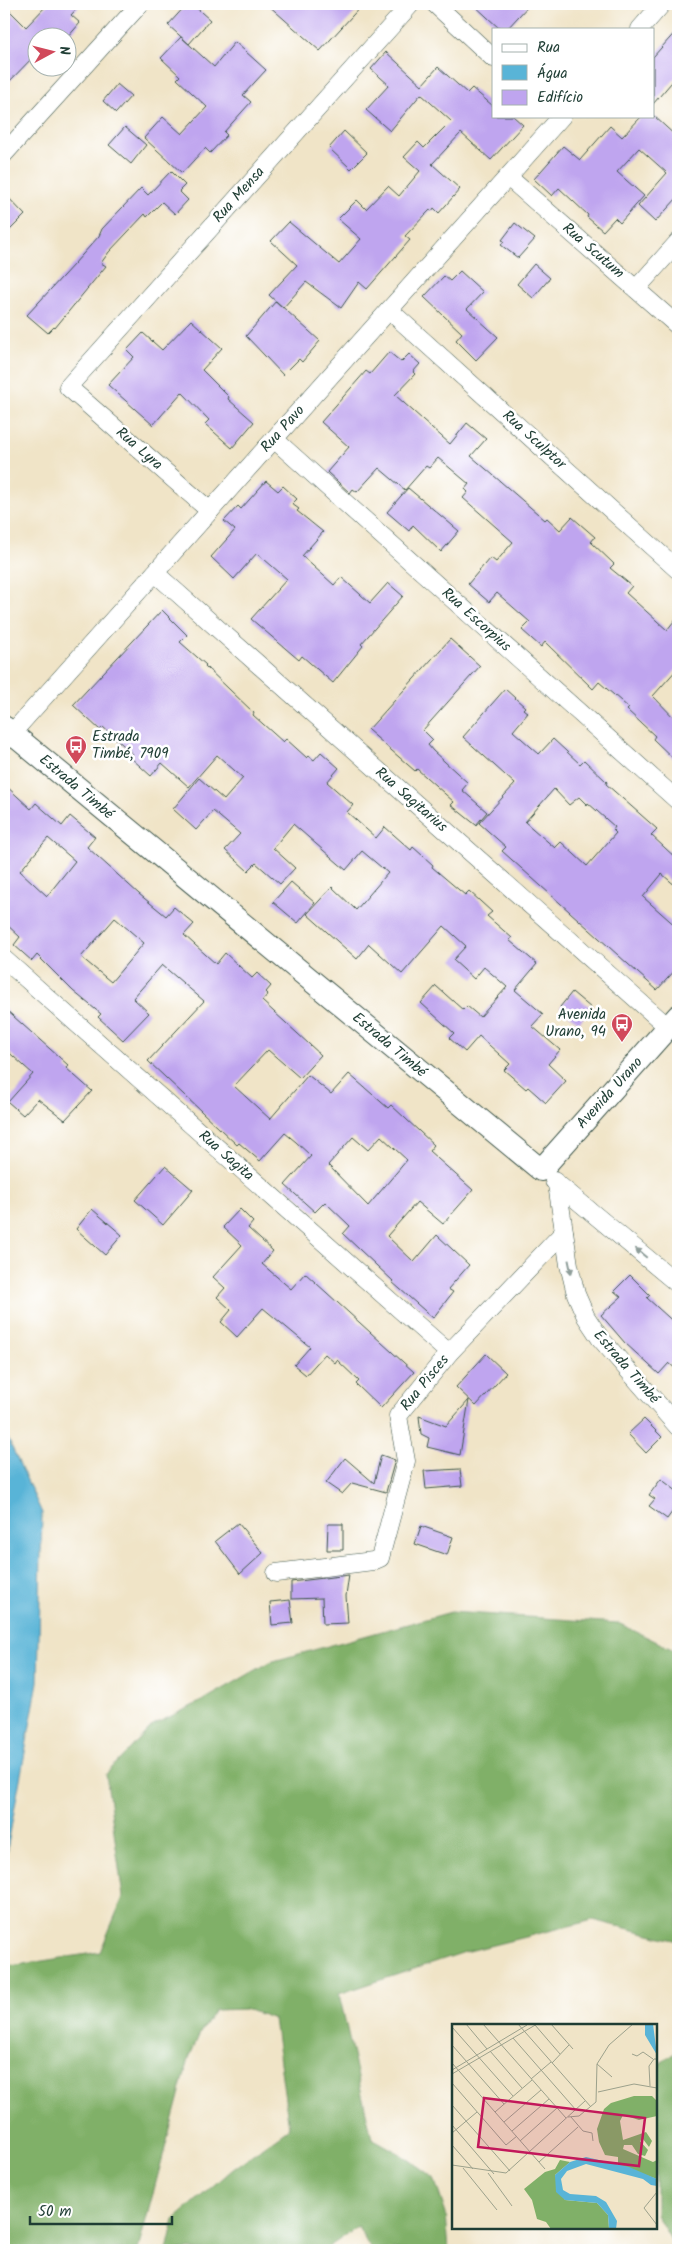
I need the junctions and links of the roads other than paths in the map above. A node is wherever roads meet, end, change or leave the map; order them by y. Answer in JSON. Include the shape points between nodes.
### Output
{"nodes":[{"id":1,"x":140,"y":4,"type":"edge"},
{"id":2,"x":411,"y":4,"type":"edge"},
{"id":3,"x":435,"y":4,"type":"edge"},
{"id":4,"x":662,"y":4,"type":"edge"},
{"id":5,"x":641,"y":28,"type":"edge"},
{"id":6,"x":492,"y":57,"type":"edge"},
{"id":7,"x":559,"y":118,"type":"edge"},
{"id":8,"x":4,"y":154,"type":"edge"},
{"id":9,"x":508,"y":177,"type":"junction"},
{"id":10,"x":678,"y":242,"type":"edge"},
{"id":11,"x":636,"y":289,"type":"junction"},
{"id":12,"x":389,"y":310,"type":"junction"},
{"id":13,"x":678,"y":326,"type":"edge"},
{"id":14,"x":68,"y":387,"type":"joint"},
{"id":15,"x":274,"y":439,"type":"junction"},
{"id":16,"x":210,"y":511,"type":"junction"},
{"id":17,"x":678,"y":570,"type":"edge"},
{"id":18,"x":155,"y":573,"type":"junction"},
{"id":19,"x":6,"y":734,"type":"edge"},
{"id":20,"x":678,"y":801,"type":"edge"},
{"id":21,"x":4,"y":959,"type":"edge"},
{"id":22,"x":673,"y":1021,"type":"edge"},
{"id":23,"x":549,"y":1177,"type":"junction"},
{"id":24,"x":564,"y":1232,"type":"junction"},
{"id":25,"x":678,"y":1284,"type":"edge"},
{"id":26,"x":449,"y":1353,"type":"junction"},
{"id":27,"x":678,"y":1427,"type":"edge"},
{"id":28,"x":276,"y":1573,"type":"dead end"}],
"edges":[{"from":1,"to":8,"type":"street"},
{"from":2,"to":14,"type":"street","name":"Rua Mensa"},
{"from":3,"to":6,"type":"street"},
{"from":4,"to":5,"type":"street"},
{"from":7,"to":9,"type":"street","name":"Rua Pavo"},
{"from":9,"to":11,"type":"street","name":"Rua Scutum"},
{"from":9,"to":12,"type":"street","name":"Rua Pavo"},
{"from":10,"to":11,"type":"street"},
{"from":11,"to":13,"type":"street","name":"Rua Scutum"},
{"from":12,"to":15,"type":"street","name":"Rua Pavo"},
{"from":12,"to":17,"type":"street","name":"Rua Sculptor"},
{"from":14,"to":16,"type":"street","name":"Rua Lyra"},
{"from":15,"to":16,"type":"street","name":"Rua Pavo"},
{"from":15,"to":20,"type":"street","name":"Rua Escorpius"},
{"from":16,"to":18,"type":"street","name":"Rua Pavo"},
{"from":18,"to":19,"type":"street","name":"Rua Pavo"},
{"from":18,"to":22,"type":"street","name":"Rua Sagitarius"},
{"from":19,"to":23,"type":"street","name":"Estrada Timbé"},
{"from":21,"to":26,"type":"street","name":"Rua Sagita"},
{"from":22,"to":23,"type":"street","name":"Avenida Urano"},
{"from":23,"to":24,"type":"street","name":"Estrada Timbé"},
{"from":25,"to":23,"type":"street","one_way":true},
{"from":24,"to":26,"type":"street","name":"Rua Pisces"},
{"from":24,"to":27,"type":"street","name":"Estrada Timbé","one_way":true,"via":[[576,1294],[586,1317],[600,1338]]},
{"from":26,"to":28,"type":"street","name":"Rua Pisces","via":[[398,1416],[406,1461],[380,1558],[372,1562]]}]}
